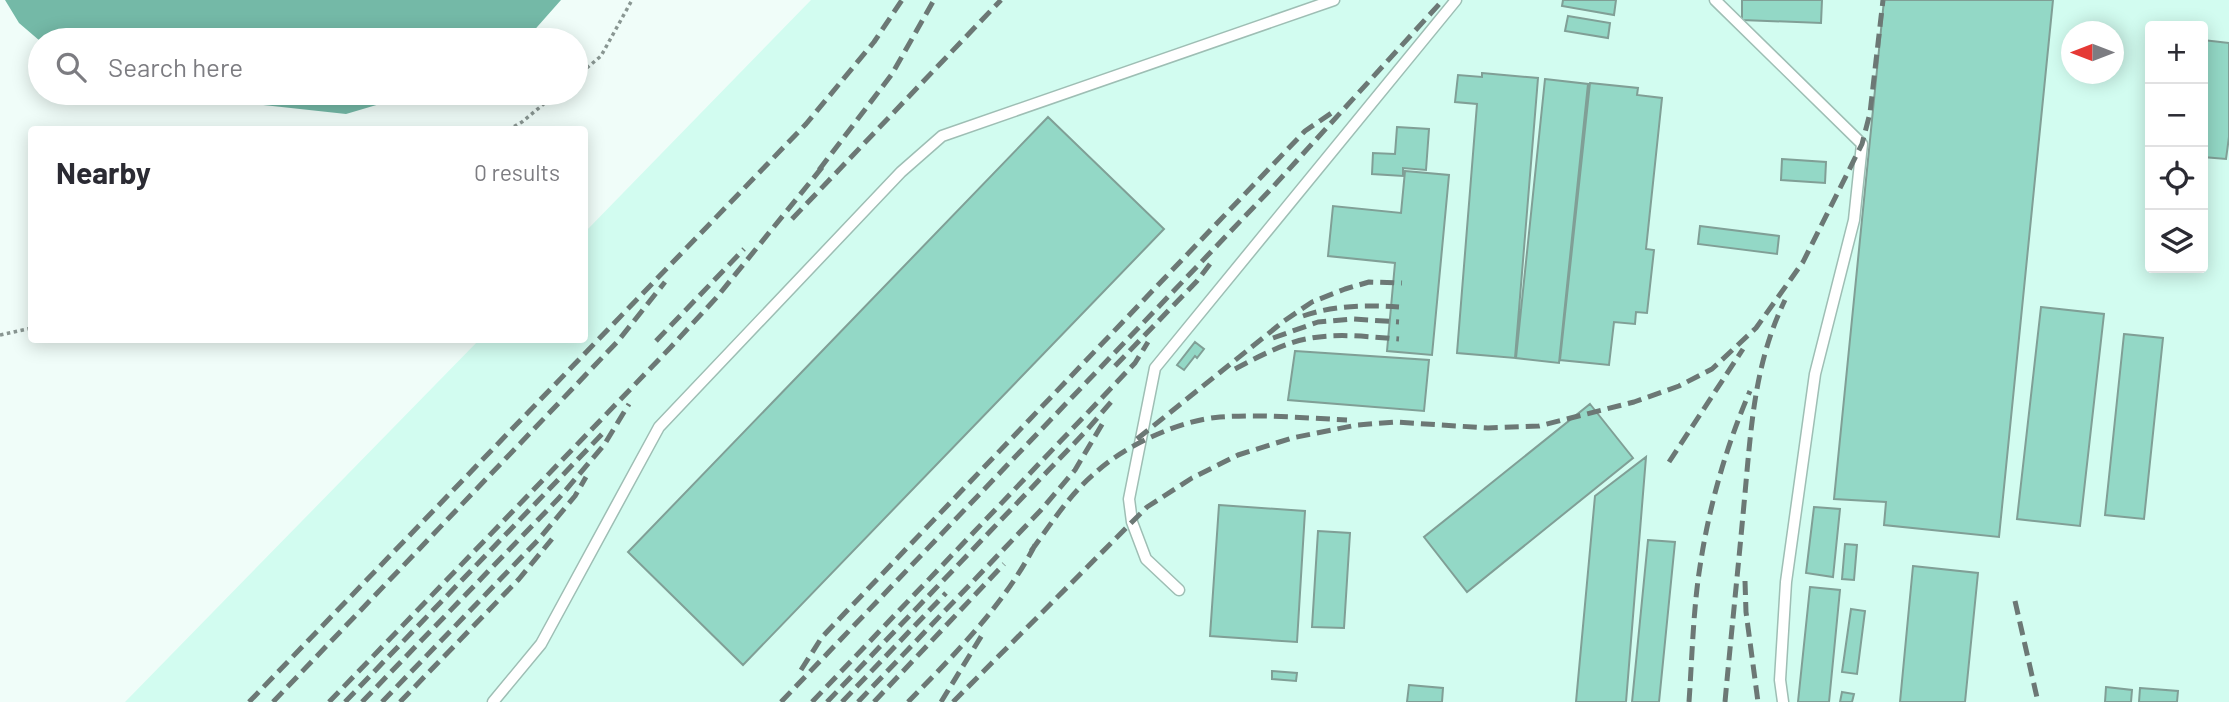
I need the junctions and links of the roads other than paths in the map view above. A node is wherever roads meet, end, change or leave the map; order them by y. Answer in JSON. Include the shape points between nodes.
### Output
{"nodes":[{"id":1,"x":1334,"y":0,"type":"edge"},
{"id":2,"x":1455,"y":0,"type":"edge"},
{"id":3,"x":1715,"y":0,"type":"edge"},
{"id":4,"x":1179,"y":590,"type":"dead end"},
{"id":5,"x":493,"y":702,"type":"edge"},
{"id":6,"x":1783,"y":702,"type":"edge"}],
"edges":[{"from":1,"to":5,"type":"lane","via":[[942,136],[901,172],[659,427],[541,645]]},
{"from":2,"to":4,"type":"lane","via":[[1155,368],[1129,499],[1146,559]]},
{"from":3,"to":6,"type":"lane","via":[[1862,144],[1854,220],[1815,374],[1786,582],[1780,680]]}]}
